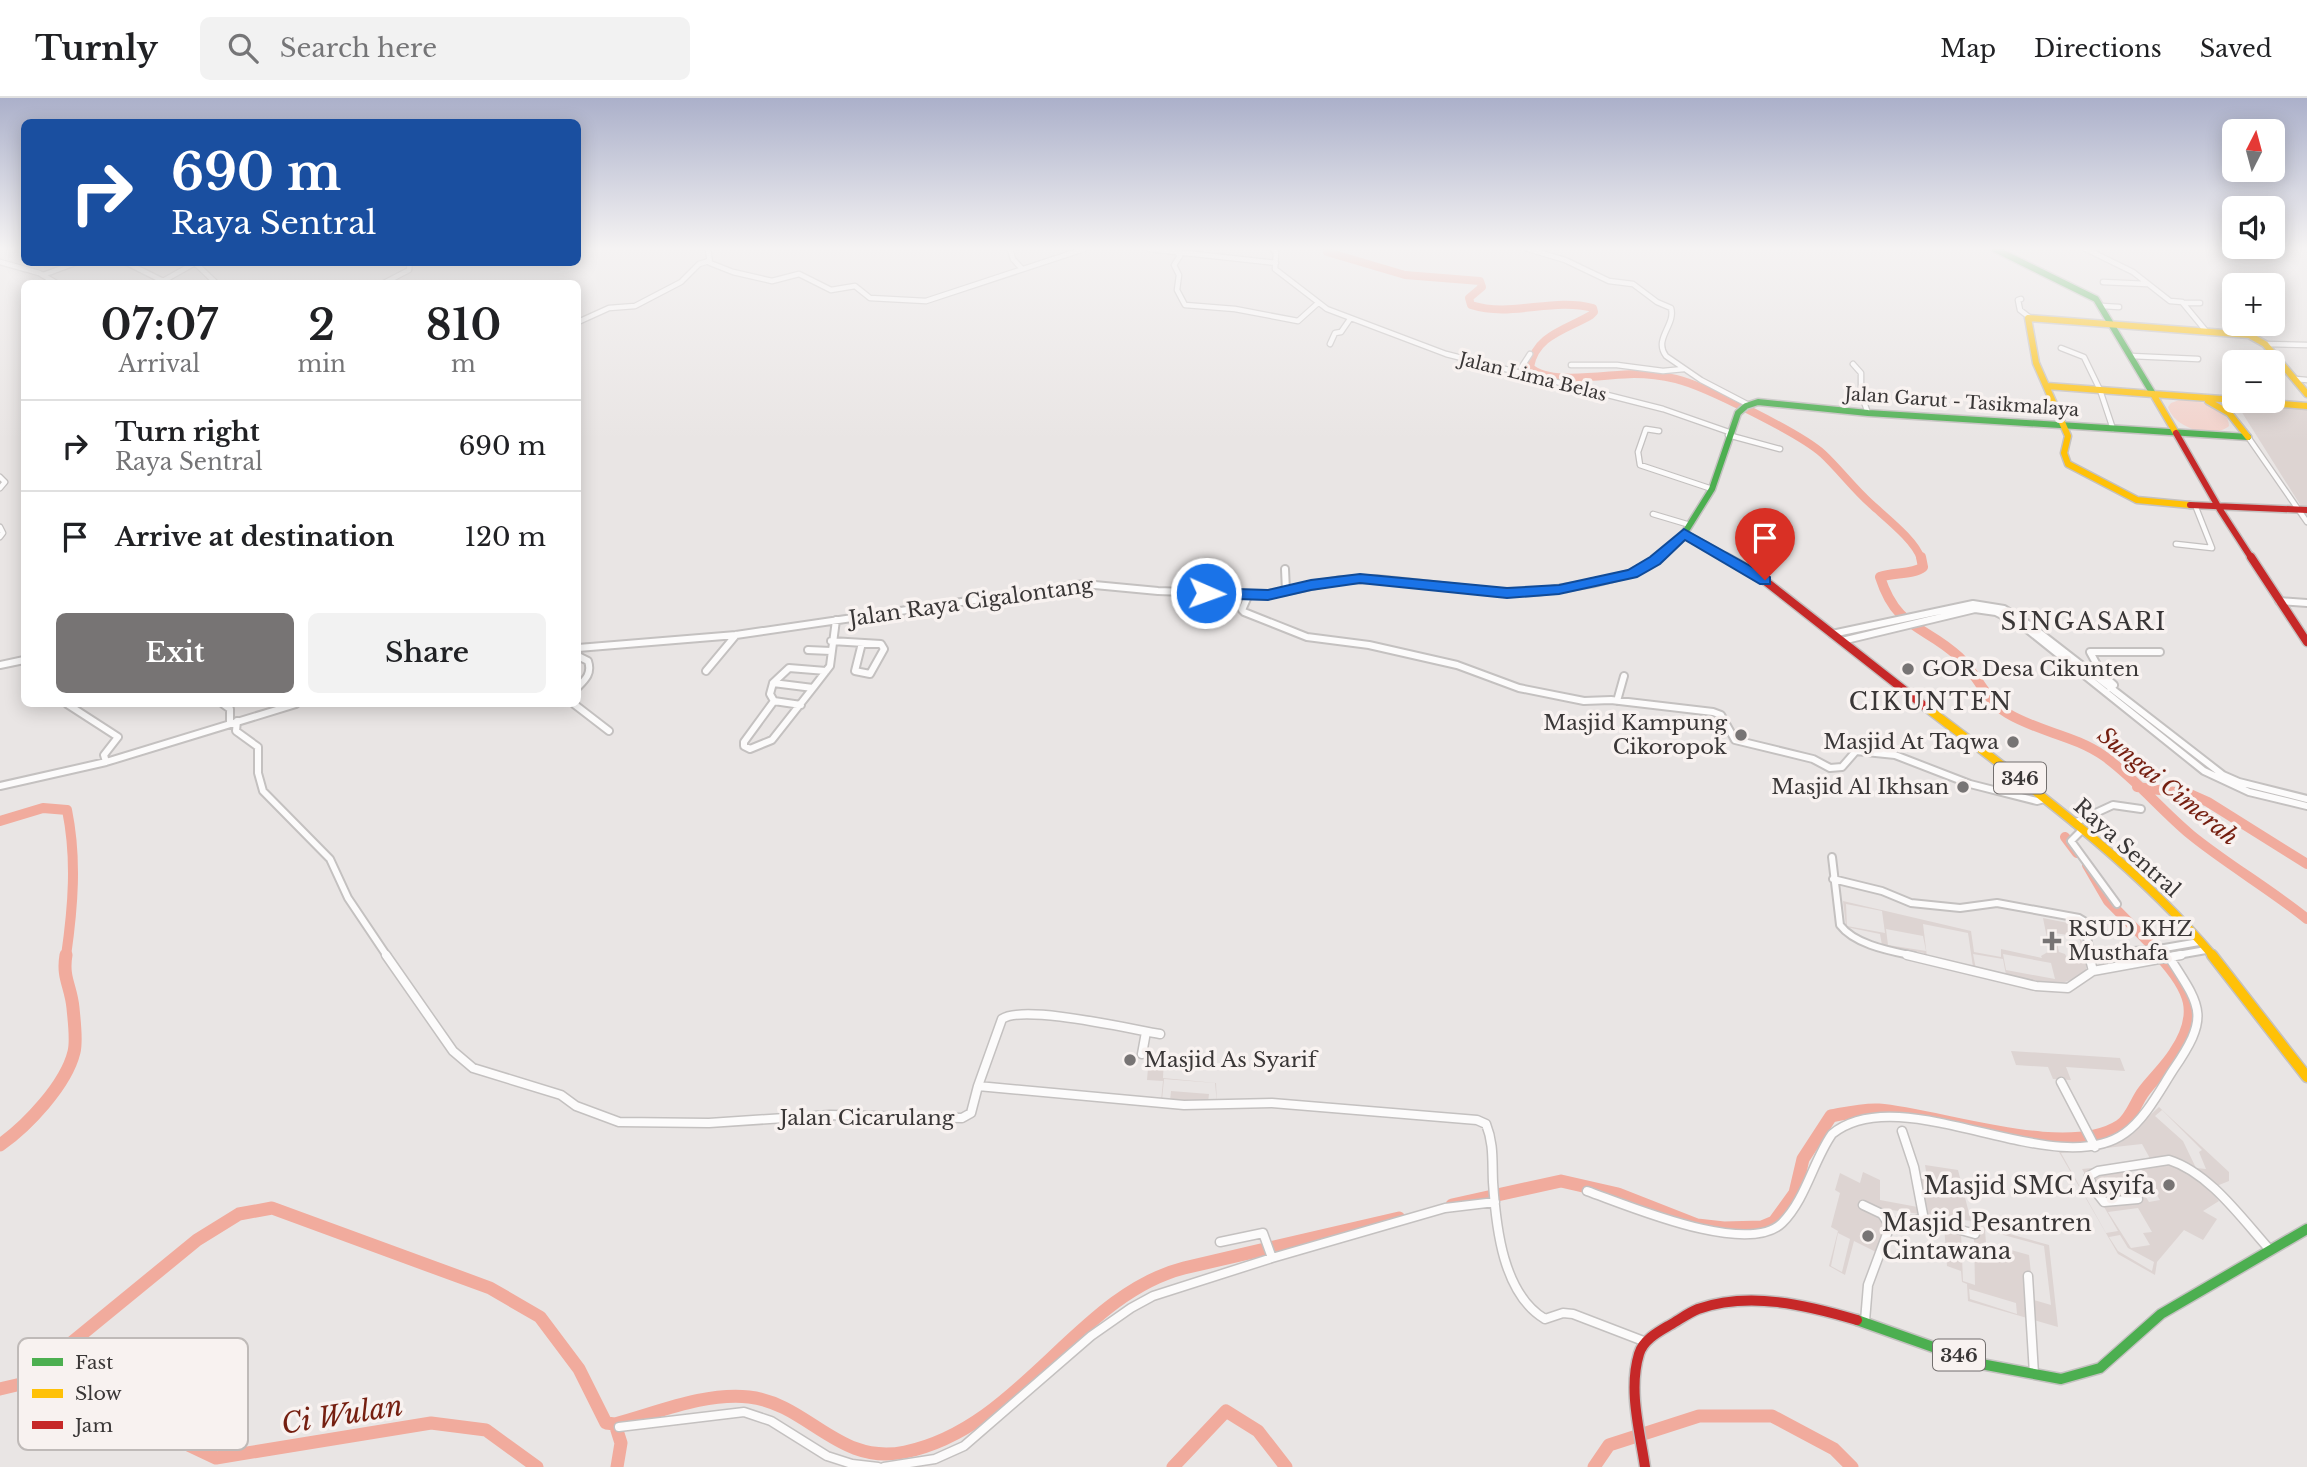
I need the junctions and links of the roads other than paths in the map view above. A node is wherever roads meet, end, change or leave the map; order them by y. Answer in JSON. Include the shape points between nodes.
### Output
{"nodes":[{"id":1,"x":598,"y":313,"type":"edge"},
{"id":2,"x":1255,"y":313,"type":"edge"},
{"id":3,"x":1307,"y":313,"type":"edge"},
{"id":4,"x":1338,"y":313,"type":"edge"},
{"id":5,"x":1673,"y":313,"type":"edge"},
{"id":6,"x":2021,"y":313,"type":"edge"},
{"id":7,"x":2106,"y":313,"type":"edge"},
{"id":8,"x":2191,"y":313,"type":"edge"},
{"id":9,"x":2029,"y":317,"type":"junction"},
{"id":10,"x":1350,"y":319,"type":"junction"},
{"id":11,"x":581,"y":320,"type":"edge"},
{"id":12,"x":2112,"y":323,"type":"junction"},
{"id":13,"x":2206,"y":331,"type":"junction"},
{"id":14,"x":1331,"y":344,"type":"dead end"},
{"id":15,"x":2265,"y":344,"type":"junction"},
{"id":16,"x":2307,"y":345,"type":"edge"},
{"id":17,"x":2061,"y":348,"type":"dead end"},
{"id":18,"x":2270,"y":350,"type":"edge"},
{"id":19,"x":1530,"y":354,"type":"dead end"},
{"id":20,"x":2131,"y":356,"type":"junction"},
{"id":21,"x":2198,"y":359,"type":"dead end"},
{"id":22,"x":1853,"y":364,"type":"dead end"},
{"id":23,"x":1571,"y":365,"type":"dead end"},
{"id":24,"x":2285,"y":367,"type":"edge"},
{"id":25,"x":1684,"y":369,"type":"junction"},
{"id":26,"x":1524,"y":376,"type":"junction"},
{"id":27,"x":2296,"y":379,"type":"junction"},
{"id":28,"x":2307,"y":380,"type":"edge"},
{"id":29,"x":2047,"y":386,"type":"junction"},
{"id":30,"x":2100,"y":390,"type":"junction"},
{"id":31,"x":2152,"y":394,"type":"junction"},
{"id":32,"x":2307,"y":394,"type":"edge"},
{"id":33,"x":2178,"y":396,"type":"junction"},
{"id":34,"x":2194,"y":397,"type":"junction"},
{"id":35,"x":2222,"y":399,"type":"edge"},
{"id":36,"x":2285,"y":404,"type":"edge"},
{"id":37,"x":1747,"y":405,"type":"junction"},
{"id":38,"x":2307,"y":406,"type":"edge"},
{"id":39,"x":2162,"y":407,"type":"junction"},
{"id":40,"x":1868,"y":413,"type":"junction"},
{"id":41,"x":2232,"y":413,"type":"edge"},
{"id":42,"x":2170,"y":421,"type":"junction"},
{"id":43,"x":2236,"y":423,"type":"junction"},
{"id":44,"x":2066,"y":426,"type":"junction"},
{"id":45,"x":2113,"y":429,"type":"junction"},
{"id":46,"x":1659,"y":431,"type":"dead end"},
{"id":47,"x":2160,"y":432,"type":"junction"},
{"id":48,"x":1729,"y":433,"type":"junction"},
{"id":49,"x":2176,"y":433,"type":"junction"},
{"id":50,"x":2204,"y":435,"type":"junction"},
{"id":51,"x":2218,"y":436,"type":"junction"},
{"id":52,"x":2248,"y":438,"type":"junction"},
{"id":53,"x":1780,"y":449,"type":"dead end"},
{"id":54,"x":0,"y":477,"type":"edge"},
{"id":55,"x":0,"y":488,"type":"edge"},
{"id":56,"x":1712,"y":489,"type":"junction"},
{"id":57,"x":2194,"y":505,"type":"junction"},
{"id":58,"x":2219,"y":508,"type":"junction"},
{"id":59,"x":2303,"y":510,"type":"edge"},
{"id":60,"x":1653,"y":514,"type":"dead end"},
{"id":61,"x":2307,"y":522,"type":"edge"},
{"id":62,"x":1690,"y":525,"type":"junction"},
{"id":63,"x":0,"y":527,"type":"edge"},
{"id":64,"x":1684,"y":534,"type":"junction"},
{"id":65,"x":0,"y":537,"type":"edge"},
{"id":66,"x":2176,"y":544,"type":"dead end"},
{"id":67,"x":1286,"y":569,"type":"dead end"},
{"id":68,"x":1285,"y":592,"type":"junction"},
{"id":69,"x":1249,"y":594,"type":"junction"},
{"id":70,"x":2277,"y":601,"type":"junction"},
{"id":71,"x":2307,"y":603,"type":"edge"},
{"id":72,"x":836,"y":620,"type":"junction"},
{"id":73,"x":1909,"y":620,"type":"junction"},
{"id":74,"x":2302,"y":628,"type":"edge"},
{"id":75,"x":1832,"y":634,"type":"junction"},
{"id":76,"x":736,"y":635,"type":"junction"},
{"id":77,"x":831,"y":641,"type":"junction"},
{"id":78,"x":1842,"y":641,"type":"junction"},
{"id":79,"x":2307,"y":642,"type":"edge"},
{"id":80,"x":862,"y":643,"type":"junction"},
{"id":81,"x":2052,"y":645,"type":"junction"},
{"id":82,"x":581,"y":648,"type":"edge"},
{"id":83,"x":808,"y":650,"type":"dead end"},
{"id":84,"x":831,"y":651,"type":"junction"},
{"id":85,"x":2160,"y":652,"type":"dead end"},
{"id":86,"x":581,"y":657,"type":"edge"},
{"id":87,"x":21,"y":661,"type":"edge"},
{"id":88,"x":0,"y":665,"type":"edge"},
{"id":89,"x":706,"y":671,"type":"dead end"},
{"id":90,"x":826,"y":671,"type":"junction"},
{"id":91,"x":1624,"y":676,"type":"dead end"},
{"id":92,"x":773,"y":683,"type":"junction"},
{"id":93,"x":581,"y":684,"type":"edge"},
{"id":94,"x":813,"y":688,"type":"junction"},
{"id":95,"x":2110,"y":688,"type":"junction"},
{"id":96,"x":774,"y":701,"type":"junction"},
{"id":97,"x":1617,"y":701,"type":"junction"},
{"id":98,"x":801,"y":705,"type":"junction"},
{"id":99,"x":72,"y":707,"type":"edge"},
{"id":100,"x":227,"y":707,"type":"edge"},
{"id":101,"x":282,"y":707,"type":"edge"},
{"id":102,"x":577,"y":707,"type":"edge"},
{"id":103,"x":2130,"y":708,"type":"junction"},
{"id":104,"x":234,"y":722,"type":"junction"},
{"id":105,"x":609,"y":730,"type":"dead end"},
{"id":106,"x":106,"y":762,"type":"junction"},
{"id":107,"x":0,"y":786,"type":"edge"},
{"id":108,"x":2046,"y":799,"type":"junction"},
{"id":109,"x":2307,"y":799,"type":"edge"},
{"id":110,"x":2307,"y":806,"type":"edge"},
{"id":111,"x":2141,"y":809,"type":"dead end"},
{"id":112,"x":2074,"y":823,"type":"junction"},
{"id":113,"x":2082,"y":830,"type":"junction"},
{"id":114,"x":1832,"y":857,"type":"dead end"},
{"id":115,"x":1833,"y":879,"type":"junction"},
{"id":116,"x":2117,"y":904,"type":"dead end"},
{"id":117,"x":2201,"y":942,"type":"junction"},
{"id":118,"x":2207,"y":949,"type":"junction"},
{"id":119,"x":2090,"y":953,"type":"junction"},
{"id":120,"x":2114,"y":954,"type":"junction"},
{"id":121,"x":2165,"y":957,"type":"junction"},
{"id":122,"x":2122,"y":966,"type":"junction"},
{"id":123,"x":2093,"y":971,"type":"junction"},
{"id":124,"x":1146,"y":1032,"type":"junction"},
{"id":125,"x":1160,"y":1034,"type":"dead end"},
{"id":126,"x":1142,"y":1054,"type":"dead end"},
{"id":127,"x":2307,"y":1077,"type":"edge"},
{"id":128,"x":2061,"y":1082,"type":"dead end"},
{"id":129,"x":978,"y":1086,"type":"junction"},
{"id":130,"x":1902,"y":1130,"type":"dead end"},
{"id":131,"x":2094,"y":1142,"type":"junction"},
{"id":132,"x":1587,"y":1191,"type":"dead end"},
{"id":133,"x":2138,"y":1199,"type":"dead end"},
{"id":134,"x":1495,"y":1200,"type":"junction"},
{"id":135,"x":1863,"y":1205,"type":"dead end"},
{"id":136,"x":1924,"y":1220,"type":"junction"},
{"id":137,"x":1888,"y":1223,"type":"junction"},
{"id":138,"x":2307,"y":1229,"type":"edge"},
{"id":139,"x":1975,"y":1234,"type":"dead end"},
{"id":140,"x":1220,"y":1242,"type":"dead end"},
{"id":141,"x":2271,"y":1252,"type":"junction"},
{"id":142,"x":1270,"y":1254,"type":"junction"},
{"id":143,"x":2028,"y":1276,"type":"dead end"},
{"id":144,"x":1865,"y":1321,"type":"junction"},
{"id":145,"x":1646,"y":1342,"type":"junction"},
{"id":146,"x":2034,"y":1376,"type":"junction"},
{"id":147,"x":619,"y":1427,"type":"dead end"},
{"id":148,"x":878,"y":1467,"type":"edge"},
{"id":149,"x":884,"y":1467,"type":"edge"},
{"id":150,"x":1645,"y":1467,"type":"edge"}],
"edges":[{"from":1,"to":11,"type":"street"},
{"from":2,"to":3,"type":"street","via":[[1298,321]]},
{"from":4,"to":10,"type":"street","name":"Jalan Lima Belas"},
{"from":5,"to":25,"type":"street","via":[[1662,350]]},
{"from":6,"to":9,"type":"street"},
{"from":7,"to":12,"type":"main road"},
{"from":8,"to":13,"type":"street"},
{"from":9,"to":12,"type":"main road"},
{"from":9,"to":29,"type":"main road","via":[[2033,352]]},
{"from":10,"to":14,"type":"street"},
{"from":10,"to":26,"type":"street","name":"Jalan Lima Belas"},
{"from":12,"to":13,"type":"main road"},
{"from":12,"to":20,"type":"main road"},
{"from":13,"to":15,"type":"main road","via":[[2249,335]]},
{"from":15,"to":16,"type":"street"},
{"from":15,"to":18,"type":"main road"},
{"from":17,"to":30,"type":"street","via":[[2084,357]]},
{"from":19,"to":26,"type":"street","via":[[1521,368]]},
{"from":20,"to":21,"type":"street"},
{"from":20,"to":31,"type":"main road"},
{"from":22,"to":40,"type":"street","via":[[1861,373],[1861,394]]},
{"from":23,"to":25,"type":"street"},
{"from":24,"to":27,"type":"main road"},
{"from":25,"to":37,"type":"street"},
{"from":26,"to":48,"type":"street","name":"Jalan Lima Belas","via":[[1664,409]]},
{"from":27,"to":28,"type":"street"},
{"from":27,"to":32,"type":"main road"},
{"from":29,"to":30,"type":"main road"},
{"from":29,"to":44,"type":"main road"},
{"from":30,"to":31,"type":"main road"},
{"from":30,"to":45,"type":"street"},
{"from":31,"to":33,"type":"main road"},
{"from":31,"to":39,"type":"main road"},
{"from":33,"to":34,"type":"main road"},
{"from":33,"to":39,"type":"main road"},
{"from":34,"to":35,"type":"main road"},
{"from":34,"to":43,"type":"main road","via":[[2219,406]]},
{"from":36,"to":38,"type":"main road"},
{"from":37,"to":40,"type":"main road","name":"Jalan Garut - Tasikmalaya","via":[[1762,402]]},
{"from":37,"to":48,"type":"main road"},
{"from":39,"to":42,"type":"main road"},
{"from":40,"to":44,"type":"main road","name":"Jalan Garut - Tasikmalaya"},
{"from":41,"to":43,"type":"main road"},
{"from":42,"to":47,"type":"main road","via":[[2170,428]]},
{"from":42,"to":49,"type":"main road"},
{"from":42,"to":50,"type":"main road"},
{"from":43,"to":51,"type":"main road","via":[[2232,432]]},
{"from":43,"to":52,"type":"main road"},
{"from":44,"to":45,"type":"main road","name":"Jalan Garut - Tasikmalaya"},
{"from":44,"to":57,"type":"main road","via":[[2064,458],[2072,466],[2130,498]]},
{"from":45,"to":47,"type":"main road","name":"Jalan Garut - Tasikmalaya"},
{"from":46,"to":56,"type":"street","via":[[1646,429],[1640,442],[1640,465]]},
{"from":47,"to":49,"type":"main road","name":"Jalan Garut - Tasikmalaya"},
{"from":48,"to":53,"type":"street","name":"Jalan Lima Belas"},
{"from":48,"to":56,"type":"main road"},
{"from":49,"to":50,"type":"main road","name":"Jalan Garut - Tasikmalaya"},
{"from":49,"to":58,"type":"main road"},
{"from":50,"to":51,"type":"main road","name":"Jalan Garut - Tasikmalaya"},
{"from":51,"to":52,"type":"main road","name":"Jalan Garut - Tasikmalaya"},
{"from":52,"to":59,"type":"street"},
{"from":54,"to":55,"type":"street","via":[[5,482]]},
{"from":56,"to":62,"type":"main road"},
{"from":57,"to":58,"type":"main road"},
{"from":57,"to":66,"type":"street","via":[[2212,548]]},
{"from":58,"to":59,"type":"main road"},
{"from":58,"to":70,"type":"main road"},
{"from":59,"to":61,"type":"street"},
{"from":60,"to":62,"type":"street"},
{"from":62,"to":64,"type":"main road"},
{"from":63,"to":65,"type":"street"},
{"from":64,"to":68,"type":"street","name":"Jalan Raya Cigalontang","via":[[1655,561],[1632,573],[1559,589],[1507,593],[1360,578]]},
{"from":64,"to":75,"type":"main road","name":"Raya Sentral","number":"346","via":[[1755,573]]},
{"from":67,"to":68,"type":"street"},
{"from":68,"to":69,"type":"street","name":"Jalan Raya Cigalontang"},
{"from":69,"to":72,"type":"street","name":"Jalan Raya Cigalontang","via":[[1084,584]]},
{"from":69,"to":97,"type":"street","via":[[1244,612],[1307,637],[1369,645],[1457,665],[1519,688],[1584,701]]},
{"from":70,"to":71,"type":"street"},
{"from":70,"to":74,"type":"main road"},
{"from":72,"to":76,"type":"street","name":"Jalan Raya Cigalontang"},
{"from":72,"to":77,"type":"street"},
{"from":73,"to":75,"type":"street"},
{"from":73,"to":78,"type":"street"},
{"from":73,"to":81,"type":"street","via":[[1975,609],[1996,612]]},
{"from":73,"to":81,"type":"street","via":[[1973,604],[1993,606],[2013,614]]},
{"from":74,"to":79,"type":"main road"},
{"from":75,"to":78,"type":"main road","name":"Raya Sentral","number":"346"},
{"from":76,"to":82,"type":"street","name":"Jalan Raya Cigalontang"},
{"from":76,"to":89,"type":"street"},
{"from":77,"to":80,"type":"street"},
{"from":77,"to":84,"type":"street"},
{"from":78,"to":108,"type":"main road","name":"Raya Sentral","number":"346"},
{"from":80,"to":80,"type":"street","via":[[884,647],[870,674],[855,670]]},
{"from":81,"to":95,"type":"street"},
{"from":81,"to":103,"type":"street"},
{"from":83,"to":84,"type":"street"},
{"from":84,"to":90,"type":"street"},
{"from":85,"to":95,"type":"street","via":[[2090,652],[2114,685]]},
{"from":86,"to":93,"type":"street","via":[[590,665],[588,678]]},
{"from":87,"to":88,"type":"street"},
{"from":90,"to":92,"type":"street","via":[[789,668]]},
{"from":90,"to":94,"type":"street"},
{"from":91,"to":97,"type":"street"},
{"from":92,"to":94,"type":"street"},
{"from":92,"to":96,"type":"street","via":[[770,694]]},
{"from":94,"to":98,"type":"street"},
{"from":95,"to":103,"type":"street"},
{"from":96,"to":98,"type":"street"},
{"from":96,"to":98,"type":"street","via":[[744,746],[750,749],[772,740]]},
{"from":97,"to":108,"type":"street","via":[[1715,712],[1735,740],[1830,768],[1842,767],[1856,751],[1882,752],[1991,790],[2029,800]]},
{"from":99,"to":106,"type":"street","via":[[118,737],[104,755]]},
{"from":100,"to":104,"type":"street"},
{"from":101,"to":104,"type":"street"},
{"from":102,"to":105,"type":"street"},
{"from":103,"to":109,"type":"street","via":[[2223,775]]},
{"from":103,"to":110,"type":"street","via":[[2217,778],[2249,792]]},
{"from":104,"to":106,"type":"street"},
{"from":104,"to":129,"type":"street","name":"Jalan Cicarulang","via":[[236,731],[258,747],[263,791],[330,859],[365,925],[453,1051],[473,1069],[561,1096],[606,1119],[639,1124],[830,1115],[962,1118],[971,1113]]},
{"from":106,"to":107,"type":"street"},
{"from":108,"to":112,"type":"main road","name":"Raya Sentral","number":"346"},
{"from":111,"to":112,"type":"street","via":[[2113,805]]},
{"from":112,"to":113,"type":"main road","name":"Raya Sentral","number":"346"},
{"from":113,"to":116,"type":"street","via":[[2071,841]]},
{"from":113,"to":117,"type":"main road","name":"Raya Sentral","number":"346"},
{"from":114,"to":115,"type":"street"},
{"from":115,"to":119,"type":"street","via":[[1911,903],[1960,908],[1997,903],[2079,918],[2084,921]]},
{"from":115,"to":123,"type":"street","via":[[1839,925],[1880,948],[2058,988],[2068,988]]},
{"from":117,"to":118,"type":"main road","name":"Raya Sentral","number":"346"},
{"from":117,"to":120,"type":"street"},
{"from":118,"to":121,"type":"street"},
{"from":118,"to":127,"type":"main road","name":"Raya Sentral","number":"346"},
{"from":119,"to":120,"type":"street"},
{"from":119,"to":123,"type":"street"},
{"from":120,"to":122,"type":"street"},
{"from":121,"to":122,"type":"street"},
{"from":121,"to":131,"type":"street","via":[[2196,999],[2194,1040],[2127,1132]]},
{"from":122,"to":123,"type":"street"},
{"from":124,"to":125,"type":"street"},
{"from":124,"to":126,"type":"street"},
{"from":124,"to":129,"type":"street","via":[[1057,1016],[1009,1014],[1002,1019]]},
{"from":128,"to":131,"type":"street"},
{"from":129,"to":134,"type":"street","name":"Jalan Cicarulang","via":[[1184,1105],[1272,1103],[1477,1120],[1486,1124],[1492,1138]]},
{"from":130,"to":136,"type":"street"},
{"from":131,"to":132,"type":"street","via":[[2066,1147],[1904,1118],[1857,1117],[1836,1129],[1792,1210],[1766,1233],[1720,1234]]},
{"from":133,"to":141,"type":"street","via":[[2104,1202],[2089,1176],[2169,1160],[2180,1162]]},
{"from":134,"to":142,"type":"street","via":[[1446,1208]]},
{"from":134,"to":145,"type":"street","name":"Jalan Cicarulang","via":[[1497,1225],[1514,1283],[1531,1313],[1545,1319],[1569,1313],[1619,1328]]},
{"from":135,"to":137,"type":"street","via":[[1882,1214]]},
{"from":136,"to":137,"type":"street"},
{"from":136,"to":139,"type":"street"},
{"from":137,"to":144,"type":"street","via":[[1868,1285]]},
{"from":138,"to":141,"type":"main road","number":"346"},
{"from":140,"to":142,"type":"street","via":[[1263,1233]]},
{"from":141,"to":146,"type":"main road","number":"346","via":[[2161,1314],[2100,1368],[2061,1379]]},
{"from":142,"to":149,"type":"street","via":[[1135,1304],[1060,1360],[1035,1387],[954,1452]]},
{"from":143,"to":146,"type":"street"},
{"from":144,"to":145,"type":"main road","number":"346","via":[[1791,1303],[1735,1301],[1685,1314]]},
{"from":144,"to":146,"type":"main road","number":"346","via":[[1981,1364]]},
{"from":145,"to":150,"type":"main road","via":[[1637,1363]]},
{"from":147,"to":148,"type":"street","via":[[744,1412],[763,1415],[835,1460]]}]}
